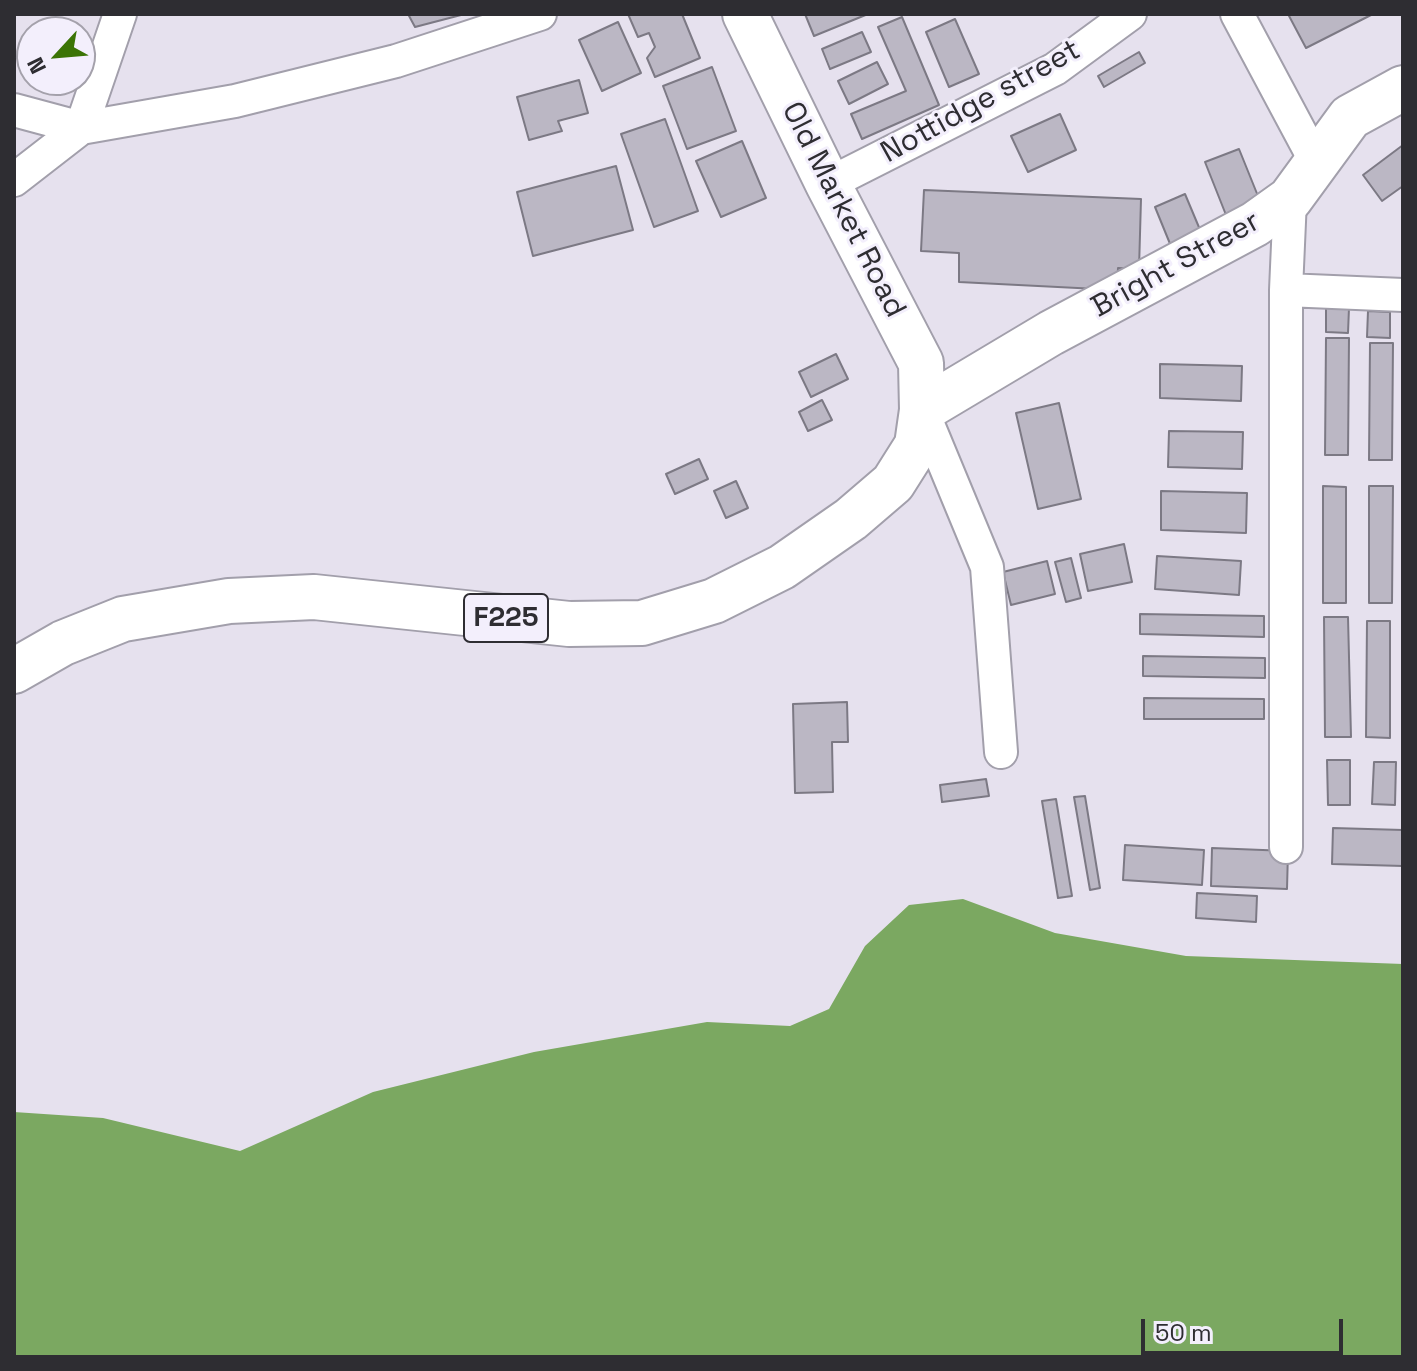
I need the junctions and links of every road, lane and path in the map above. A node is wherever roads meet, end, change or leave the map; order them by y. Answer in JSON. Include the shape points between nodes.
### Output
{"nodes":[{"id":1,"x":120,"y":14,"type":"edge"},
{"id":2,"x":540,"y":14,"type":"edge"},
{"id":3,"x":745,"y":14,"type":"edge"},
{"id":4,"x":1130,"y":14,"type":"edge"},
{"id":5,"x":1237,"y":14,"type":"edge"},
{"id":6,"x":1403,"y":88,"type":"edge"},
{"id":7,"x":14,"y":110,"type":"edge"},
{"id":8,"x":81,"y":128,"type":"junction"},
{"id":9,"x":1316,"y":162,"type":"junction"},
{"id":10,"x":14,"y":180,"type":"edge"},
{"id":11,"x":828,"y":184,"type":"junction"},
{"id":12,"x":1290,"y":199,"type":"junction"},
{"id":13,"x":1286,"y":290,"type":"junction"},
{"id":14,"x":1403,"y":295,"type":"edge"},
{"id":15,"x":922,"y":410,"type":"junction"},
{"id":16,"x":14,"y":671,"type":"edge"},
{"id":17,"x":1001,"y":752,"type":"dead end"},
{"id":18,"x":1286,"y":847,"type":"dead end"}],
"edges":[{"from":1,"to":8,"type":"street"},
{"from":2,"to":8,"type":"street","via":[[396,61],[235,101]]},
{"from":3,"to":11,"type":"main road","name":"Old Market Road","number":"F225"},
{"from":4,"to":11,"type":"street","name":"Nottidge street","via":[[1055,69]]},
{"from":5,"to":9,"type":"street"},
{"from":6,"to":9,"type":"main road","name":"Bright Streer","via":[[1350,117]]},
{"from":7,"to":8,"type":"street"},
{"from":8,"to":10,"type":"street"},
{"from":9,"to":12,"type":"main road","name":"Bright Streer"},
{"from":11,"to":15,"type":"main road","name":"Old Market Road","number":"F225","via":[[921,363]]},
{"from":12,"to":13,"type":"street"},
{"from":12,"to":15,"type":"main road","name":"Bright Streer","via":[[1255,224],[1051,333]]},
{"from":13,"to":14,"type":"street"},
{"from":13,"to":18,"type":"street"},
{"from":15,"to":16,"type":"main road","number":"F225","via":[[917,445],[893,483],[851,519],[769,574],[714,601],[642,623],[569,624],[314,597],[229,601],[123,619],[63,643]]},
{"from":15,"to":17,"type":"street","via":[[987,567]]}]}
